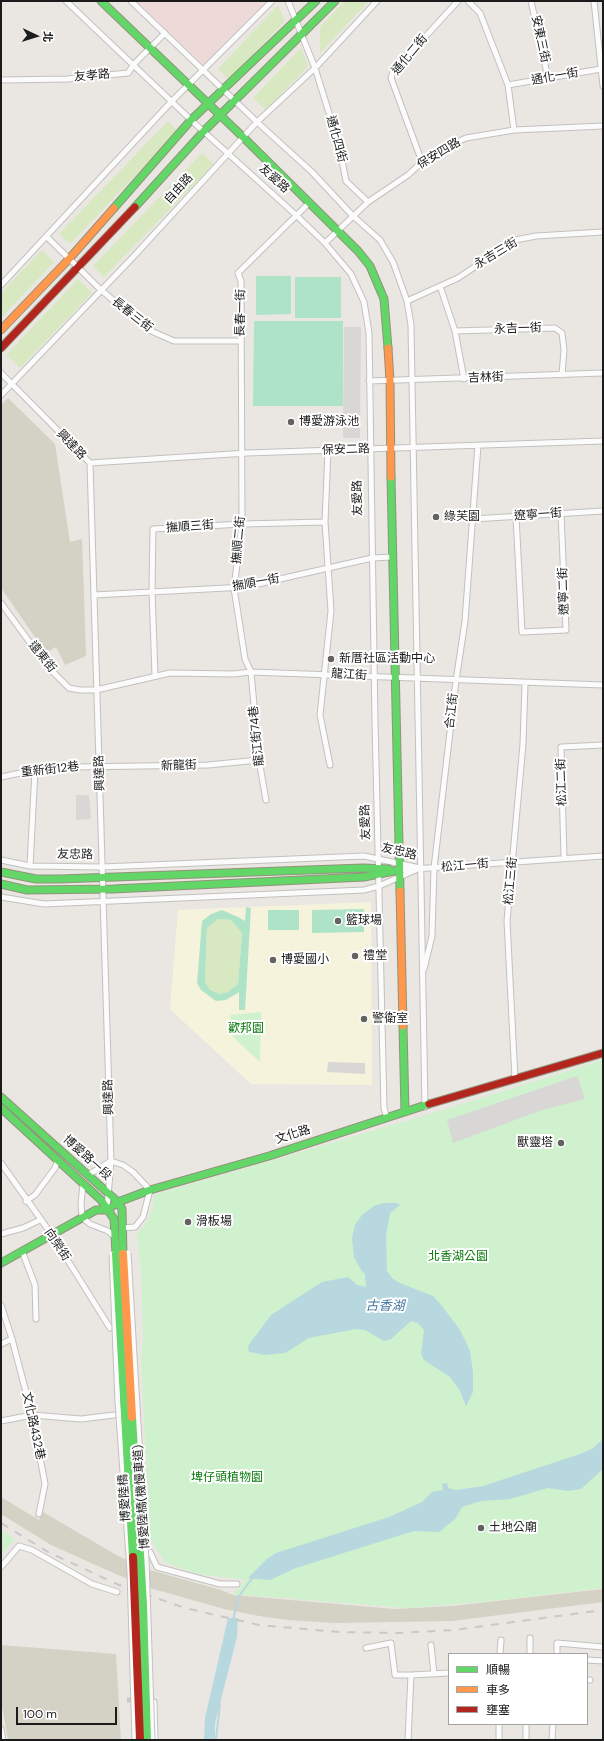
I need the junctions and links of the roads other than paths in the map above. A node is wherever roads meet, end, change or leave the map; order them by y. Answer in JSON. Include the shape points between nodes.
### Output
{"nodes":[{"id":1,"x":66,"y":1,"type":"edge"},
{"id":2,"x":101,"y":1,"type":"edge"},
{"id":3,"x":131,"y":1,"type":"edge"},
{"id":4,"x":272,"y":1,"type":"edge"},
{"id":5,"x":288,"y":1,"type":"edge"},
{"id":6,"x":316,"y":1,"type":"edge"},
{"id":7,"x":335,"y":1,"type":"edge"},
{"id":8,"x":377,"y":1,"type":"edge"},
{"id":9,"x":458,"y":1,"type":"edge"},
{"id":10,"x":468,"y":1,"type":"edge"},
{"id":11,"x":531,"y":1,"type":"edge"},
{"id":12,"x":594,"y":1,"type":"edge"},
{"id":13,"x":296,"y":22,"type":"junction"},
{"id":14,"x":165,"y":33,"type":"junction"},
{"id":15,"x":301,"y":36,"type":"junction"},
{"id":16,"x":151,"y":48,"type":"junction"},
{"id":17,"x":134,"y":64,"type":"junction"},
{"id":18,"x":315,"y":68,"type":"junction"},
{"id":19,"x":601,"y":69,"type":"junction"},
{"id":20,"x":204,"y":70,"type":"junction"},
{"id":21,"x":548,"y":78,"type":"junction"},
{"id":22,"x":1,"y":80,"type":"edge"},
{"id":23,"x":188,"y":84,"type":"junction"},
{"id":24,"x":508,"y":85,"type":"junction"},
{"id":25,"x":603,"y":86,"type":"edge"},
{"id":26,"x":225,"y":89,"type":"junction"},
{"id":27,"x":236,"y":100,"type":"junction"},
{"id":28,"x":172,"y":101,"type":"junction"},
{"id":29,"x":209,"y":105,"type":"junction"},
{"id":30,"x":220,"y":115,"type":"junction"},
{"id":31,"x":191,"y":120,"type":"junction"},
{"id":32,"x":257,"y":122,"type":"junction"},
{"id":33,"x":603,"y":126,"type":"edge"},
{"id":34,"x":514,"y":130,"type":"junction"},
{"id":35,"x":204,"y":131,"type":"junction"},
{"id":36,"x":243,"y":137,"type":"junction"},
{"id":37,"x":228,"y":153,"type":"junction"},
{"id":38,"x":422,"y":162,"type":"junction"},
{"id":39,"x":368,"y":202,"type":"junction"},
{"id":40,"x":309,"y":203,"type":"junction"},
{"id":41,"x":352,"y":215,"type":"junction"},
{"id":42,"x":297,"y":216,"type":"junction"},
{"id":43,"x":337,"y":230,"type":"junction"},
{"id":44,"x":603,"y":232,"type":"edge"},
{"id":45,"x":47,"y":238,"type":"junction"},
{"id":46,"x":324,"y":243,"type":"junction"},
{"id":47,"x":69,"y":259,"type":"junction"},
{"id":48,"x":78,"y":268,"type":"junction"},
{"id":49,"x":1,"y":285,"type":"edge"},
{"id":50,"x":440,"y":286,"type":"junction"},
{"id":51,"x":101,"y":290,"type":"junction"},
{"id":52,"x":407,"y":301,"type":"junction"},
{"id":53,"x":1,"y":330,"type":"edge"},
{"id":54,"x":455,"y":331,"type":"junction"},
{"id":55,"x":240,"y":341,"type":"junction"},
{"id":56,"x":1,"y":348,"type":"edge"},
{"id":57,"x":1,"y":373,"type":"edge"},
{"id":58,"x":603,"y":373,"type":"edge"},
{"id":59,"x":562,"y":375,"type":"junction"},
{"id":60,"x":464,"y":379,"type":"junction"},
{"id":61,"x":411,"y":380,"type":"junction"},
{"id":62,"x":369,"y":381,"type":"junction"},
{"id":63,"x":390,"y":381,"type":"junction"},
{"id":64,"x":12,"y":384,"type":"junction"},
{"id":65,"x":1,"y":395,"type":"edge"},
{"id":66,"x":603,"y":441,"type":"edge"},
{"id":67,"x":478,"y":445,"type":"junction"},
{"id":68,"x":412,"y":447,"type":"junction"},
{"id":69,"x":390,"y":448,"type":"junction"},
{"id":70,"x":369,"y":449,"type":"junction"},
{"id":71,"x":328,"y":450,"type":"junction"},
{"id":72,"x":241,"y":453,"type":"junction"},
{"id":73,"x":90,"y":463,"type":"junction"},
{"id":74,"x":603,"y":511,"type":"edge"},
{"id":75,"x":561,"y":513,"type":"junction"},
{"id":76,"x":516,"y":516,"type":"junction"},
{"id":77,"x":473,"y":519,"type":"junction"},
{"id":78,"x":325,"y":522,"type":"junction"},
{"id":79,"x":242,"y":524,"type":"junction"},
{"id":80,"x":392,"y":557,"type":"junction"},
{"id":81,"x":372,"y":558,"type":"junction"},
{"id":82,"x":327,"y":568,"type":"junction"},
{"id":83,"x":234,"y":588,"type":"junction"},
{"id":84,"x":152,"y":590,"type":"junction"},
{"id":85,"x":94,"y":594,"type":"junction"},
{"id":86,"x":1,"y":603,"type":"edge"},
{"id":87,"x":251,"y":672,"type":"junction"},
{"id":88,"x":326,"y":673,"type":"junction"},
{"id":89,"x":155,"y":676,"type":"junction"},
{"id":90,"x":374,"y":677,"type":"junction"},
{"id":91,"x":395,"y":678,"type":"junction"},
{"id":92,"x":416,"y":679,"type":"junction"},
{"id":93,"x":456,"y":681,"type":"junction"},
{"id":94,"x":525,"y":684,"type":"junction"},
{"id":95,"x":603,"y":685,"type":"edge"},
{"id":96,"x":96,"y":690,"type":"junction"},
{"id":97,"x":603,"y":745,"type":"edge"},
{"id":98,"x":258,"y":760,"type":"junction"},
{"id":99,"x":330,"y":765,"type":"dead end"},
{"id":100,"x":100,"y":766,"type":"junction"},
{"id":101,"x":35,"y":770,"type":"junction"},
{"id":102,"x":1,"y":777,"type":"edge"},
{"id":103,"x":266,"y":800,"type":"dead end"},
{"id":104,"x":603,"y":856,"type":"edge"},
{"id":105,"x":564,"y":858,"type":"junction"},
{"id":106,"x":379,"y":859,"type":"junction"},
{"id":107,"x":1,"y":860,"type":"edge"},
{"id":108,"x":512,"y":862,"type":"junction"},
{"id":109,"x":30,"y":866,"type":"junction"},
{"id":110,"x":102,"y":867,"type":"junction"},
{"id":111,"x":420,"y":868,"type":"junction"},
{"id":112,"x":434,"y":868,"type":"junction"},
{"id":113,"x":399,"y":870,"type":"junction"},
{"id":114,"x":379,"y":871,"type":"junction"},
{"id":115,"x":1,"y":872,"type":"edge"},
{"id":116,"x":102,"y":879,"type":"junction"},
{"id":117,"x":1,"y":884,"type":"edge"},
{"id":118,"x":379,"y":886,"type":"junction"},
{"id":119,"x":102,"y":889,"type":"junction"},
{"id":120,"x":1,"y":897,"type":"edge"},
{"id":121,"x":103,"y":900,"type":"junction"},
{"id":122,"x":422,"y":976,"type":"junction"},
{"id":123,"x":603,"y":1053,"type":"edge"},
{"id":124,"x":514,"y":1079,"type":"junction"},
{"id":125,"x":1,"y":1097,"type":"edge"},
{"id":126,"x":425,"y":1107,"type":"junction"},
{"id":127,"x":1,"y":1108,"type":"edge"},
{"id":128,"x":405,"y":1112,"type":"junction"},
{"id":129,"x":387,"y":1118,"type":"junction"},
{"id":130,"x":58,"y":1160,"type":"junction"},
{"id":131,"x":111,"y":1161,"type":"junction"},
{"id":132,"x":1,"y":1164,"type":"edge"},
{"id":133,"x":88,"y":1174,"type":"junction"},
{"id":134,"x":83,"y":1186,"type":"junction"},
{"id":135,"x":150,"y":1190,"type":"junction"},
{"id":136,"x":109,"y":1192,"type":"junction"},
{"id":137,"x":26,"y":1201,"type":"junction"},
{"id":138,"x":118,"y":1202,"type":"junction"},
{"id":139,"x":107,"y":1210,"type":"junction"},
{"id":140,"x":82,"y":1217,"type":"junction"},
{"id":141,"x":40,"y":1220,"type":"junction"},
{"id":142,"x":122,"y":1228,"type":"junction"},
{"id":143,"x":1,"y":1234,"type":"edge"},
{"id":144,"x":52,"y":1235,"type":"junction"},
{"id":145,"x":119,"y":1238,"type":"junction"},
{"id":146,"x":22,"y":1252,"type":"junction"},
{"id":147,"x":120,"y":1254,"type":"junction"},
{"id":148,"x":1,"y":1263,"type":"edge"},
{"id":149,"x":1,"y":1305,"type":"edge"},
{"id":150,"x":36,"y":1319,"type":"dead end"},
{"id":151,"x":110,"y":1328,"type":"dead end"},
{"id":152,"x":12,"y":1339,"type":"junction"},
{"id":153,"x":1,"y":1344,"type":"edge"},
{"id":154,"x":32,"y":1415,"type":"junction"},
{"id":155,"x":114,"y":1415,"type":"dead end"},
{"id":156,"x":1,"y":1421,"type":"edge"},
{"id":157,"x":39,"y":1514,"type":"dead end"},
{"id":158,"x":150,"y":1552,"type":"dead end"},
{"id":159,"x":1,"y":1568,"type":"edge"},
{"id":160,"x":237,"y":1584,"type":"dead end"},
{"id":161,"x":117,"y":1592,"type":"dead end"},
{"id":162,"x":530,"y":1638,"type":"dead end"},
{"id":163,"x":501,"y":1640,"type":"dead end"},
{"id":164,"x":431,"y":1645,"type":"dead end"},
{"id":165,"x":603,"y":1647,"type":"edge"},
{"id":166,"x":366,"y":1648,"type":"dead end"},
{"id":167,"x":500,"y":1653,"type":"edge"},
{"id":168,"x":530,"y":1653,"type":"edge"},
{"id":169,"x":557,"y":1653,"type":"edge"},
{"id":170,"x":588,"y":1660,"type":"edge"},
{"id":171,"x":603,"y":1661,"type":"edge"},
{"id":172,"x":448,"y":1673,"type":"edge"},
{"id":173,"x":434,"y":1674,"type":"junction"},
{"id":174,"x":411,"y":1675,"type":"junction"},
{"id":175,"x":154,"y":1702,"type":"dead end"},
{"id":176,"x":499,"y":1725,"type":"edge"},
{"id":177,"x":526,"y":1725,"type":"edge"},
{"id":178,"x":553,"y":1725,"type":"edge"},
{"id":179,"x":1,"y":1729,"type":"edge"},
{"id":180,"x":526,"y":1739,"type":"dead end"},
{"id":181,"x":3,"y":1740,"type":"edge"},
{"id":182,"x":135,"y":1740,"type":"edge"},
{"id":183,"x":140,"y":1740,"type":"edge"},
{"id":184,"x":147,"y":1740,"type":"edge"},
{"id":185,"x":152,"y":1740,"type":"edge"},
{"id":186,"x":155,"y":1740,"type":"edge"},
{"id":187,"x":408,"y":1740,"type":"edge"},
{"id":188,"x":499,"y":1740,"type":"edge"},
{"id":189,"x":552,"y":1740,"type":"edge"}],
"edges":[{"from":1,"to":17,"type":"street","name":"友愛路"},
{"from":2,"to":16,"type":"street","name":"友愛路"},
{"from":3,"to":14,"type":"street"},
{"from":4,"to":20,"type":"street"},
{"from":5,"to":13,"type":"street","name":"通化四街"},
{"from":6,"to":13,"type":"street"},
{"from":7,"to":15,"type":"street","name":"自由路"},
{"from":8,"to":18,"type":"street","name":"自由路"},
{"from":9,"to":38,"type":"street","name":"通化二街","via":[[393,72],[391,78]]},
{"from":10,"to":24,"type":"street","via":[[480,13]]},
{"from":11,"to":21,"type":"street","name":"安東三街"},
{"from":12,"to":19,"type":"street"},
{"from":13,"to":15,"type":"street","name":"通化四街"},
{"from":13,"to":26,"type":"street"},
{"from":14,"to":16,"type":"street","name":"友孝路"},
{"from":14,"to":20,"type":"street"},
{"from":15,"to":18,"type":"street","name":"通化四街"},
{"from":15,"to":27,"type":"street","name":"自由路"},
{"from":16,"to":17,"type":"street","name":"友孝路"},
{"from":16,"to":23,"type":"street","name":"友愛路"},
{"from":17,"to":22,"type":"street","name":"友孝路","via":[[128,73]]},
{"from":17,"to":28,"type":"street","name":"友愛路"},
{"from":18,"to":32,"type":"street","name":"自由路"},
{"from":18,"to":39,"type":"street","name":"通化四街","via":[[339,145],[346,181]]},
{"from":19,"to":21,"type":"street","name":"通化一街"},
{"from":19,"to":25,"type":"street"},
{"from":20,"to":23,"type":"street"},
{"from":20,"to":26,"type":"street"},
{"from":21,"to":24,"type":"street","name":"通化一街"},
{"from":23,"to":28,"type":"street"},
{"from":23,"to":29,"type":"street","name":"友愛路"},
{"from":24,"to":34,"type":"street"},
{"from":26,"to":27,"type":"street"},
{"from":26,"to":29,"type":"street"},
{"from":27,"to":30,"type":"street","name":"自由路"},
{"from":27,"to":32,"type":"street"},
{"from":28,"to":31,"type":"street","name":"友愛路"},
{"from":28,"to":45,"type":"street"},
{"from":29,"to":30,"type":"street","name":"友愛路"},
{"from":29,"to":31,"type":"street"},
{"from":30,"to":35,"type":"street","name":"自由路"},
{"from":30,"to":36,"type":"street","name":"友愛路"},
{"from":31,"to":35,"type":"street","name":"友愛路"},
{"from":31,"to":47,"type":"street"},
{"from":32,"to":36,"type":"street","name":"自由路"},
{"from":32,"to":41,"type":"street","via":[[312,172]]},
{"from":33,"to":34,"type":"street","name":"保安四路"},
{"from":34,"to":38,"type":"street","name":"保安四路","via":[[466,138]]},
{"from":35,"to":37,"type":"street","name":"友愛路"},
{"from":35,"to":48,"type":"street","name":"自由路"},
{"from":36,"to":37,"type":"street","name":"自由路"},
{"from":36,"to":40,"type":"street","name":"友愛路"},
{"from":37,"to":42,"type":"street","name":"友愛路"},
{"from":37,"to":51,"type":"street","name":"自由路"},
{"from":38,"to":39,"type":"street","name":"保安四路","via":[[408,175]]},
{"from":39,"to":41,"type":"street","name":"保安四路"},
{"from":40,"to":42,"type":"street","name":"長春一街"},
{"from":40,"to":43,"type":"street","name":"友愛路"},
{"from":41,"to":43,"type":"street","name":"保安四路"},
{"from":41,"to":52,"type":"street","via":[[380,240],[393,262]]},
{"from":42,"to":46,"type":"street","name":"友愛路"},
{"from":42,"to":55,"type":"street","name":"長春一街","via":[[238,273],[241,280]]},
{"from":43,"to":46,"type":"street","name":"保安四路"},
{"from":43,"to":63,"type":"street","name":"友愛路","via":[[370,266],[384,299]]},
{"from":44,"to":50,"type":"street","name":"永吉三街","via":[[536,236],[515,240],[458,278]]},
{"from":45,"to":47,"type":"street","name":"長春三街"},
{"from":45,"to":49,"type":"street"},
{"from":46,"to":62,"type":"street","name":"友愛路","via":[[351,274],[364,302],[368,333]]},
{"from":47,"to":48,"type":"street","name":"長春三街"},
{"from":47,"to":53,"type":"street"},
{"from":48,"to":51,"type":"street","name":"長春三街"},
{"from":48,"to":56,"type":"street","name":"自由路"},
{"from":50,"to":52,"type":"street","name":"永吉三街"},
{"from":50,"to":54,"type":"street"},
{"from":51,"to":55,"type":"street","name":"長春三街","via":[[149,330],[174,341]]},
{"from":51,"to":64,"type":"street","name":"自由路"},
{"from":52,"to":61,"type":"street","via":[[411,325]]},
{"from":54,"to":59,"type":"street","name":"永吉一街","via":[[555,328],[562,333]]},
{"from":54,"to":60,"type":"street"},
{"from":55,"to":72,"type":"street","name":"長春一街"},
{"from":57,"to":64,"type":"street","name":"興達路"},
{"from":58,"to":59,"type":"street","name":"吉林街"},
{"from":59,"to":60,"type":"street","name":"吉林街"},
{"from":60,"to":61,"type":"street","name":"吉林街"},
{"from":61,"to":63,"type":"street","name":"吉林街"},
{"from":61,"to":68,"type":"street"},
{"from":62,"to":63,"type":"street","name":"吉林街"},
{"from":62,"to":70,"type":"street","name":"友愛路"},
{"from":63,"to":69,"type":"street","name":"友愛路"},
{"from":64,"to":65,"type":"street","name":"自由路"},
{"from":64,"to":73,"type":"street","name":"興達路"},
{"from":66,"to":67,"type":"street","name":"保安二路"},
{"from":67,"to":68,"type":"street","name":"保安二路"},
{"from":67,"to":77,"type":"street","name":"合江街"},
{"from":68,"to":69,"type":"street","name":"保安二路"},
{"from":68,"to":92,"type":"street"},
{"from":69,"to":70,"type":"street","name":"保安二路"},
{"from":69,"to":80,"type":"street","name":"友愛路"},
{"from":70,"to":71,"type":"street","name":"保安二路"},
{"from":70,"to":81,"type":"street","name":"友愛路"},
{"from":71,"to":72,"type":"street","name":"保安二路"},
{"from":71,"to":78,"type":"street"},
{"from":72,"to":73,"type":"street","name":"保安二路"},
{"from":72,"to":79,"type":"street","name":"撫順二街"},
{"from":73,"to":85,"type":"street","name":"興達路"},
{"from":74,"to":75,"type":"street","name":"遼寧一街"},
{"from":75,"to":76,"type":"street","name":"遼寧一街"},
{"from":75,"to":76,"type":"street","name":"遼寧二街","via":[[566,630],[522,632]]},
{"from":76,"to":77,"type":"street","name":"遼寧一街"},
{"from":77,"to":93,"type":"street","name":"合江街","via":[[465,621]]},
{"from":78,"to":79,"type":"street","name":"撫順三街"},
{"from":78,"to":82,"type":"street"},
{"from":79,"to":83,"type":"street","name":"撫順二街"},
{"from":79,"to":84,"type":"street","name":"撫順三街","via":[[153,529]]},
{"from":80,"to":81,"type":"street","name":"撫順一街"},
{"from":80,"to":91,"type":"street","name":"友愛路"},
{"from":81,"to":82,"type":"street","name":"撫順一街"},
{"from":81,"to":90,"type":"street","name":"友愛路"},
{"from":82,"to":83,"type":"street","name":"撫順一街"},
{"from":82,"to":88,"type":"street","via":[[331,611]]},
{"from":83,"to":84,"type":"street","name":"撫順一街"},
{"from":83,"to":87,"type":"street","name":"撫順二街","via":[[245,659]]},
{"from":84,"to":85,"type":"street","name":"撫順一街"},
{"from":84,"to":89,"type":"street","name":"撫順三街"},
{"from":85,"to":96,"type":"street","name":"興達路"},
{"from":86,"to":96,"type":"street","name":"遠東街","via":[[47,666],[69,688]]},
{"from":87,"to":88,"type":"street","name":"龍江街"},
{"from":87,"to":89,"type":"street","name":"龍江街","via":[[170,673]]},
{"from":87,"to":98,"type":"street","name":"龍江街74巷"},
{"from":88,"to":90,"type":"street","name":"龍江街"},
{"from":88,"to":99,"type":"street","via":[[320,715]]},
{"from":89,"to":96,"type":"street","name":"龍江街"},
{"from":90,"to":91,"type":"street","name":"龍江街"},
{"from":90,"to":106,"type":"street","name":"友愛路"},
{"from":91,"to":92,"type":"street","name":"龍江街"},
{"from":91,"to":113,"type":"street","name":"友愛路"},
{"from":92,"to":93,"type":"street","name":"龍江街"},
{"from":92,"to":111,"type":"street"},
{"from":93,"to":94,"type":"street","name":"龍江街"},
{"from":93,"to":112,"type":"street","name":"合江街"},
{"from":94,"to":95,"type":"street","name":"龍江街"},
{"from":94,"to":108,"type":"street","name":"松江三街","via":[[523,744]]},
{"from":96,"to":100,"type":"street","name":"興達路"},
{"from":97,"to":105,"type":"street","name":"松江二街","via":[[561,747]]},
{"from":98,"to":100,"type":"street","name":"新龍街","via":[[208,765]]},
{"from":98,"to":103,"type":"street","name":"龍江街74巷"},
{"from":100,"to":101,"type":"street","name":"重新街12巷"},
{"from":100,"to":110,"type":"street","name":"興達路"},
{"from":101,"to":102,"type":"street","name":"重新街12巷"},
{"from":101,"to":109,"type":"street"},
{"from":104,"to":105,"type":"street","name":"松江一街"},
{"from":105,"to":108,"type":"street","name":"松江一街"},
{"from":106,"to":110,"type":"street","name":"友忠路","via":[[364,856]]},
{"from":106,"to":113,"type":"street","name":"友忠路"},
{"from":106,"to":114,"type":"street","name":"友愛路"},
{"from":107,"to":109,"type":"street","name":"友忠路"},
{"from":108,"to":112,"type":"street","name":"松江一街"},
{"from":108,"to":124,"type":"street","name":"松江三街","via":[[507,921]]},
{"from":109,"to":110,"type":"street","name":"友忠路"},
{"from":110,"to":116,"type":"street","name":"興達路"},
{"from":111,"to":112,"type":"street","name":"松江一街"},
{"from":111,"to":113,"type":"street","name":"松江一街"},
{"from":111,"to":122,"type":"street"},
{"from":112,"to":122,"type":"street","name":"合江街","via":[[432,936]]},
{"from":113,"to":114,"type":"street","name":"友忠路"},
{"from":113,"to":118,"type":"street","name":"友忠路"},
{"from":113,"to":128,"type":"street","name":"友愛路"},
{"from":114,"to":116,"type":"street","name":"友忠路"},
{"from":114,"to":118,"type":"street","name":"友愛路"},
{"from":114,"to":119,"type":"street","name":"友忠路","via":[[364,877]]},
{"from":115,"to":116,"type":"street","name":"友忠路","via":[[36,879]]},
{"from":116,"to":119,"type":"street","name":"興達路"},
{"from":117,"to":119,"type":"street","name":"友忠路","via":[[27,890]]},
{"from":118,"to":121,"type":"street","name":"友忠路","via":[[364,890]]},
{"from":118,"to":129,"type":"street","name":"友愛路","via":[[384,1108]]},
{"from":119,"to":121,"type":"street","name":"興達路"},
{"from":120,"to":121,"type":"street","name":"友忠路","via":[[44,904]]},
{"from":121,"to":131,"type":"street","name":"興達路"},
{"from":122,"to":126,"type":"street"},
{"from":123,"to":124,"type":"street","name":"文化路"},
{"from":124,"to":126,"type":"street","name":"文化路"},
{"from":125,"to":133,"type":"street","name":"博愛路一段"},
{"from":126,"to":128,"type":"street","name":"文化路"},
{"from":127,"to":130,"type":"street","name":"博愛路一段"},
{"from":128,"to":129,"type":"street","name":"文化路"},
{"from":129,"to":135,"type":"street","name":"文化路","via":[[269,1156]]},
{"from":130,"to":134,"type":"street","name":"博愛路一段"},
{"from":130,"to":137,"type":"street","via":[[35,1195]]},
{"from":131,"to":133,"type":"street"},
{"from":131,"to":135,"type":"street","via":[[133,1172]]},
{"from":131,"to":136,"type":"street","name":"興達路"},
{"from":132,"to":137,"type":"street","name":"向榮街"},
{"from":133,"to":136,"type":"street","name":"博愛路一段"},
{"from":134,"to":139,"type":"street","name":"博愛路一段","via":[[100,1200]]},
{"from":134,"to":140,"type":"street"},
{"from":135,"to":138,"type":"street","name":"文化路"},
{"from":135,"to":142,"type":"street","via":[[143,1217],[135,1227]]},
{"from":136,"to":138,"type":"street","name":"博愛路一段"},
{"from":136,"to":139,"type":"street","name":"興達路"},
{"from":137,"to":141,"type":"street","name":"向榮街"},
{"from":138,"to":139,"type":"street","name":"文化路"},
{"from":138,"to":142,"type":"street","name":"博愛路一段","via":[[122,1210]]},
{"from":139,"to":140,"type":"street","name":"文化路","via":[[96,1210]]},
{"from":139,"to":145,"type":"street","name":"博愛路一段","via":[[114,1219]]},
{"from":140,"to":144,"type":"street","name":"文化路"},
{"from":140,"to":145,"type":"street","via":[[90,1224]]},
{"from":141,"to":143,"type":"street"},
{"from":141,"to":144,"type":"street","name":"向榮街"},
{"from":142,"to":145,"type":"street","name":"博愛路一段"},
{"from":144,"to":146,"type":"street","name":"文化路"},
{"from":144,"to":151,"type":"street","name":"向榮街"},
{"from":145,"to":147,"type":"street","name":"博愛路一段"},
{"from":146,"to":148,"type":"street","name":"文化路"},
{"from":146,"to":150,"type":"street","via":[[35,1285]]},
{"from":147,"to":182,"type":"street","name":"博愛陸橋(機慢車道)","bridge":true,"via":[[118,1402],[130,1570]]},
{"from":147,"to":183,"type":"street","name":"博愛陸橋","bridge":true},
{"from":147,"to":184,"type":"street","name":"博愛陸橋","bridge":true,"via":[[143,1604]]},
{"from":147,"to":185,"type":"street","name":"博愛陸橋(機慢車道)","bridge":true,"via":[[146,1560]]},
{"from":149,"to":152,"type":"street","name":"文化路432巷"},
{"from":152,"to":153,"type":"street"},
{"from":152,"to":154,"type":"street","name":"文化路432巷"},
{"from":154,"to":155,"type":"street","via":[[81,1419]]},
{"from":154,"to":156,"type":"street"},
{"from":154,"to":157,"type":"street","name":"文化路432巷","via":[[45,1484]]},
{"from":158,"to":160,"type":"street","via":[[156,1567],[220,1584]]},
{"from":159,"to":161,"type":"street","via":[[20,1546],[32,1550],[92,1584]]},
{"from":162,"to":168,"type":"street"},
{"from":163,"to":167,"type":"street"},
{"from":164,"to":173,"type":"street"},
{"from":165,"to":169,"type":"street","via":[[557,1643]]},
{"from":166,"to":174,"type":"street","via":[[391,1643],[395,1674]]},
{"from":170,"to":171,"type":"street"},
{"from":172,"to":173,"type":"street"},
{"from":173,"to":174,"type":"street"},
{"from":174,"to":187,"type":"street"},
{"from":175,"to":186,"type":"street"},
{"from":176,"to":188,"type":"street"},
{"from":177,"to":180,"type":"street"},
{"from":178,"to":189,"type":"street"},
{"from":179,"to":181,"type":"street"}]}
